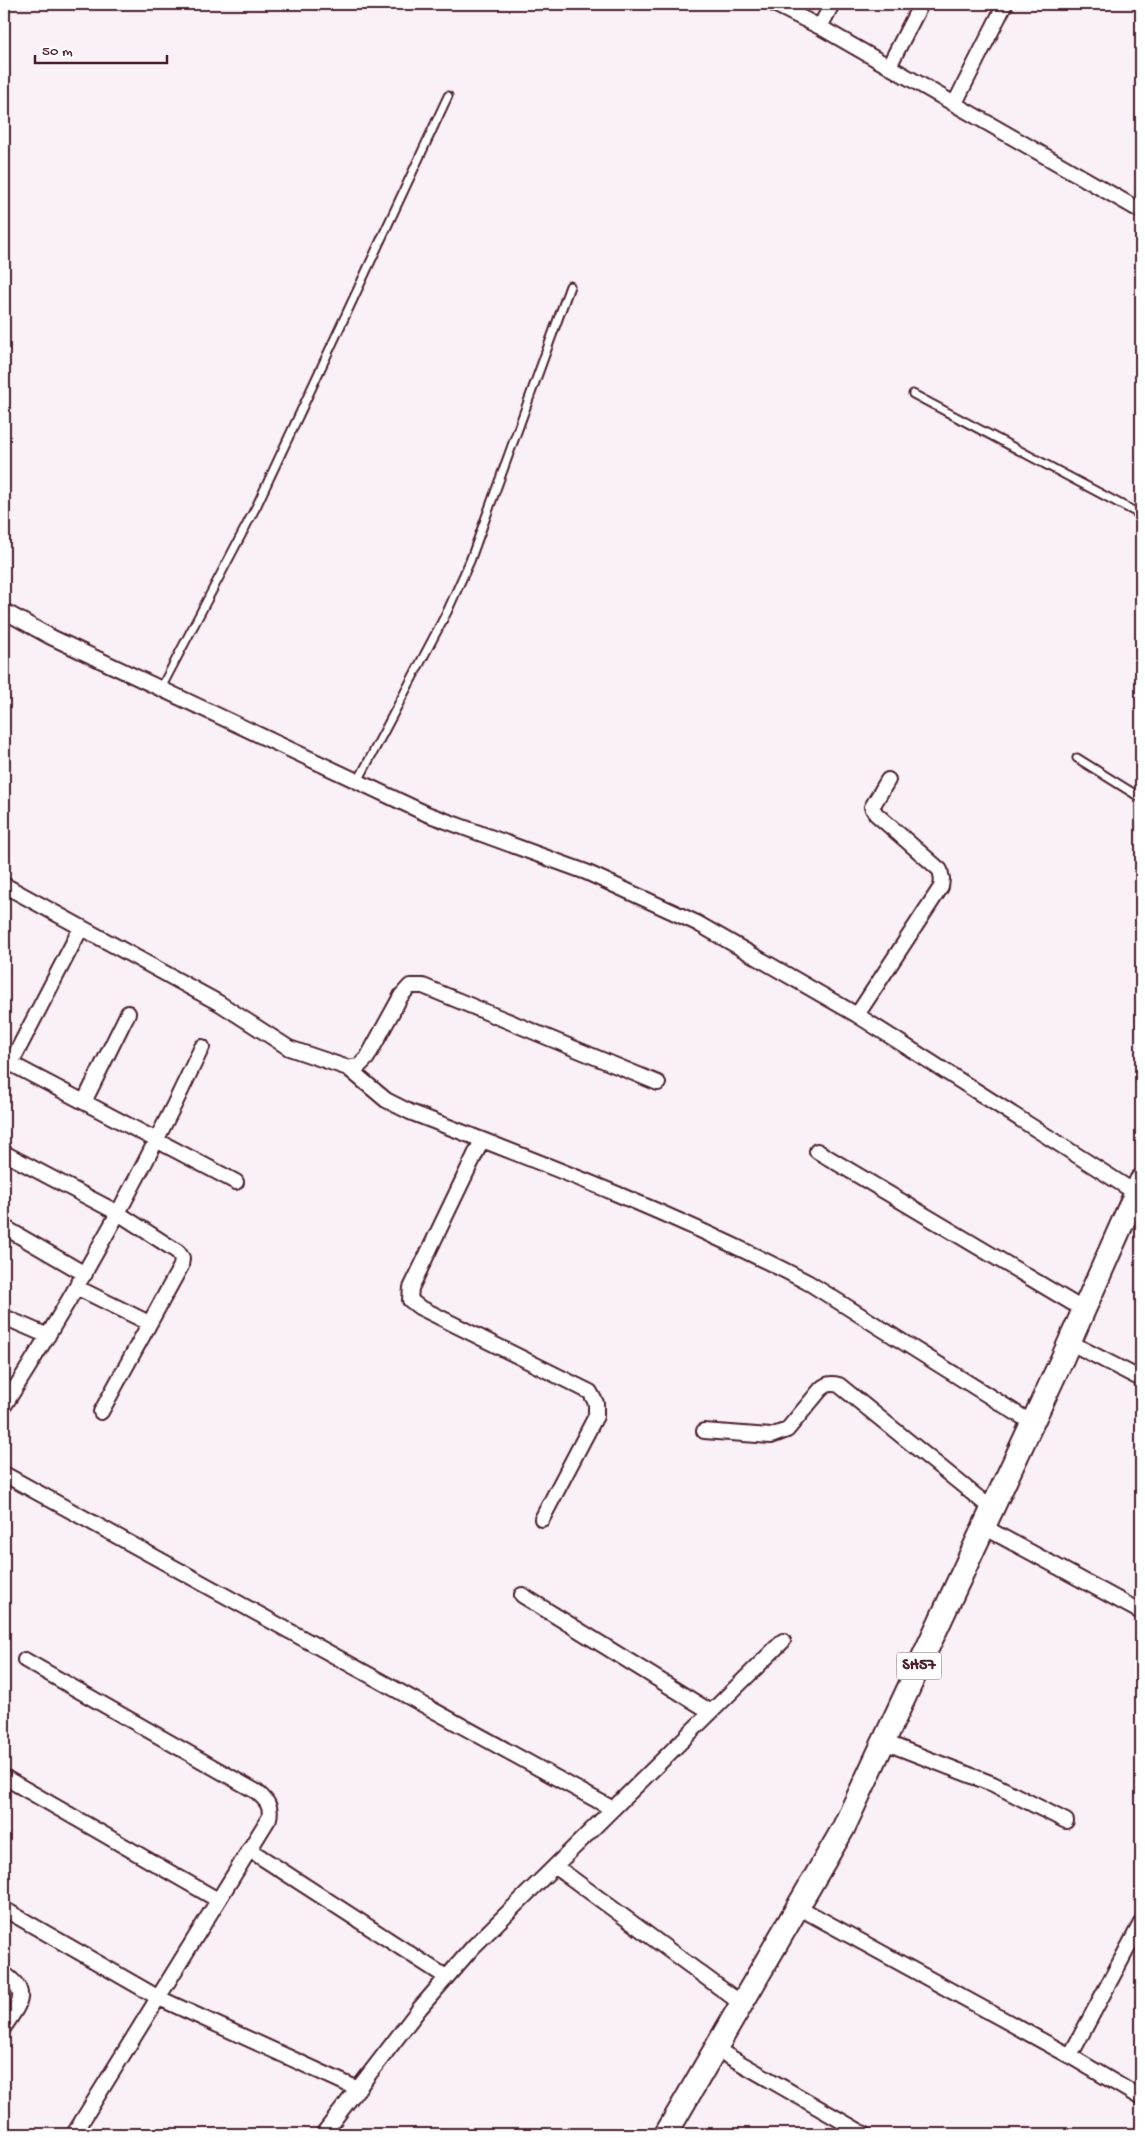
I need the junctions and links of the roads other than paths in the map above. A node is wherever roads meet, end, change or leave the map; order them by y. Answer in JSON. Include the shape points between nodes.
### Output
{"nodes":[{"id":1,"x":774,"y":4,"type":"edge"},
{"id":2,"x":832,"y":4,"type":"edge"},
{"id":3,"x":921,"y":4,"type":"edge"},
{"id":4,"x":1005,"y":4,"type":"edge"},
{"id":5,"x":820,"y":27,"type":"junction"},
{"id":6,"x":889,"y":66,"type":"junction"},
{"id":7,"x":448,"y":96,"type":"dead end"},
{"id":8,"x":955,"y":104,"type":"junction"},
{"id":9,"x":1141,"y":211,"type":"edge"},
{"id":10,"x":570,"y":286,"type":"dead end"},
{"id":11,"x":913,"y":394,"type":"dead end"},
{"id":12,"x":1141,"y":515,"type":"edge"},
{"id":13,"x":4,"y":611,"type":"edge"},
{"id":14,"x":161,"y":688,"type":"junction"},
{"id":15,"x":1077,"y":758,"type":"dead end"},
{"id":16,"x":888,"y":780,"type":"dead end"},
{"id":17,"x":358,"y":781,"type":"junction"},
{"id":18,"x":1141,"y":798,"type":"edge"},
{"id":19,"x":4,"y":885,"type":"edge"},
{"id":20,"x":81,"y":928,"type":"junction"},
{"id":21,"x":128,"y":1013,"type":"dead end"},
{"id":22,"x":856,"y":1015,"type":"junction"},
{"id":23,"x":202,"y":1047,"type":"dead end"},
{"id":24,"x":7,"y":1061,"type":"edge"},
{"id":25,"x":348,"y":1068,"type":"junction"},
{"id":26,"x":658,"y":1083,"type":"dead end"},
{"id":27,"x":84,"y":1102,"type":"junction"},
{"id":28,"x":482,"y":1140,"type":"junction"},
{"id":29,"x":158,"y":1141,"type":"junction"},
{"id":30,"x":817,"y":1151,"type":"dead end"},
{"id":31,"x":4,"y":1153,"type":"edge"},
{"id":32,"x":236,"y":1182,"type":"dead end"},
{"id":33,"x":1138,"y":1187,"type":"edge"},
{"id":34,"x":118,"y":1213,"type":"junction"},
{"id":35,"x":4,"y":1227,"type":"edge"},
{"id":36,"x":85,"y":1274,"type":"junction"},
{"id":37,"x":78,"y":1288,"type":"junction"},
{"id":38,"x":1084,"y":1310,"type":"junction"},
{"id":39,"x":4,"y":1317,"type":"edge"},
{"id":40,"x":149,"y":1323,"type":"junction"},
{"id":41,"x":48,"y":1336,"type":"junction"},
{"id":42,"x":1069,"y":1342,"type":"junction"},
{"id":43,"x":1141,"y":1380,"type":"edge"},
{"id":44,"x":4,"y":1406,"type":"edge"},
{"id":45,"x":101,"y":1412,"type":"dead end"},
{"id":46,"x":1032,"y":1423,"type":"junction"},
{"id":47,"x":704,"y":1431,"type":"dead end"},
{"id":48,"x":4,"y":1474,"type":"edge"},
{"id":49,"x":988,"y":1518,"type":"junction"},
{"id":50,"x":542,"y":1519,"type":"dead end"},
{"id":51,"x":522,"y":1595,"type":"dead end"},
{"id":52,"x":1141,"y":1612,"type":"edge"},
{"id":53,"x":783,"y":1641,"type":"dead end"},
{"id":54,"x":25,"y":1660,"type":"dead end"},
{"id":55,"x":712,"y":1712,"type":"junction"},
{"id":56,"x":884,"y":1742,"type":"junction"},
{"id":57,"x":4,"y":1777,"type":"edge"},
{"id":58,"x":613,"y":1809,"type":"junction"},
{"id":59,"x":1066,"y":1821,"type":"dead end"},
{"id":60,"x":250,"y":1850,"type":"junction"},
{"id":61,"x":556,"y":1866,"type":"junction"},
{"id":62,"x":218,"y":1900,"type":"junction"},
{"id":63,"x":798,"y":1907,"type":"junction"},
{"id":64,"x":4,"y":1909,"type":"edge"},
{"id":65,"x":1141,"y":1923,"type":"edge"},
{"id":66,"x":4,"y":1974,"type":"edge"},
{"id":67,"x":446,"y":1977,"type":"junction"},
{"id":68,"x":159,"y":1998,"type":"junction"},
{"id":69,"x":742,"y":2004,"type":"junction"},
{"id":70,"x":4,"y":2028,"type":"edge"},
{"id":71,"x":716,"y":2048,"type":"junction"},
{"id":72,"x":1070,"y":2056,"type":"junction"},
{"id":73,"x":358,"y":2089,"type":"junction"},
{"id":74,"x":1141,"y":2098,"type":"edge"},
{"id":75,"x":669,"y":2133,"type":"edge"},
{"id":76,"x":74,"y":2134,"type":"edge"},
{"id":77,"x":323,"y":2134,"type":"edge"},
{"id":78,"x":864,"y":2134,"type":"edge"}],
"edges":[{"from":1,"to":5,"type":"street"},
{"from":2,"to":5,"type":"street"},
{"from":3,"to":6,"type":"street"},
{"from":4,"to":8,"type":"street"},
{"from":5,"to":6,"type":"street"},
{"from":6,"to":8,"type":"street"},
{"from":7,"to":14,"type":"lane","via":[[257,505]]},
{"from":8,"to":9,"type":"street"},
{"from":10,"to":17,"type":"lane","via":[[470,561],[447,612]]},
{"from":11,"to":12,"type":"lane"},
{"from":13,"to":14,"type":"street","via":[[51,637]]},
{"from":14,"to":17,"type":"street"},
{"from":15,"to":18,"type":"lane"},
{"from":16,"to":22,"type":"street","via":[[872,807],[940,870],[941,887]]},
{"from":17,"to":22,"type":"street","via":[[427,814],[586,872],[689,918]]},
{"from":19,"to":20,"type":"street"},
{"from":20,"to":24,"type":"street"},
{"from":20,"to":25,"type":"street","via":[[220,1003],[289,1048]]},
{"from":21,"to":27,"type":"street"},
{"from":22,"to":33,"type":"street"},
{"from":23,"to":29,"type":"street"},
{"from":24,"to":27,"type":"street"},
{"from":25,"to":26,"type":"street","via":[[359,1066],[367,1058],[400,996],[410,986],[423,986]]},
{"from":25,"to":28,"type":"street","via":[[386,1100]]},
{"from":27,"to":29,"type":"street"},
{"from":28,"to":46,"type":"street","via":[[610,1190],[780,1268]]},
{"from":28,"to":50,"type":"street","via":[[411,1288],[410,1300],[590,1392],[596,1403],[596,1416]]},
{"from":29,"to":32,"type":"street"},
{"from":29,"to":34,"type":"street"},
{"from":30,"to":38,"type":"street"},
{"from":31,"to":34,"type":"street"},
{"from":33,"to":38,"type":"main road","number":"SH57"},
{"from":34,"to":36,"type":"street"},
{"from":34,"to":40,"type":"street","via":[[178,1252],[182,1258],[181,1266]]},
{"from":35,"to":36,"type":"street"},
{"from":36,"to":37,"type":"street"},
{"from":37,"to":40,"type":"street"},
{"from":37,"to":41,"type":"street"},
{"from":38,"to":42,"type":"main road","number":"SH57"},
{"from":39,"to":41,"type":"street"},
{"from":40,"to":45,"type":"street"},
{"from":41,"to":44,"type":"street"},
{"from":42,"to":43,"type":"street"},
{"from":42,"to":46,"type":"main road","number":"SH57"},
{"from":46,"to":49,"type":"main road","number":"SH57"},
{"from":47,"to":49,"type":"street","via":[[781,1434],[788,1430],[821,1389],[827,1384],[839,1385]]},
{"from":48,"to":58,"type":"street"},
{"from":49,"to":52,"type":"street"},
{"from":49,"to":56,"type":"main road","number":"SH57"},
{"from":51,"to":55,"type":"street"},
{"from":53,"to":55,"type":"street"},
{"from":54,"to":60,"type":"street","via":[[257,1792],[271,1810]]},
{"from":55,"to":58,"type":"street"},
{"from":56,"to":59,"type":"street","via":[[993,1784]]},
{"from":56,"to":63,"type":"main road","number":"SH57","via":[[844,1829]]},
{"from":57,"to":62,"type":"street"},
{"from":58,"to":61,"type":"street"},
{"from":60,"to":62,"type":"street"},
{"from":60,"to":67,"type":"street"},
{"from":61,"to":67,"type":"street"},
{"from":61,"to":69,"type":"street"},
{"from":62,"to":68,"type":"street"},
{"from":63,"to":69,"type":"main road","number":"SH57"},
{"from":63,"to":72,"type":"street"},
{"from":64,"to":68,"type":"street"},
{"from":65,"to":72,"type":"street"},
{"from":66,"to":70,"type":"street","via":[[14,1980],[21,1991],[20,2003]]},
{"from":67,"to":73,"type":"street"},
{"from":68,"to":73,"type":"street"},
{"from":68,"to":76,"type":"street"},
{"from":69,"to":71,"type":"main road","number":"SH57"},
{"from":71,"to":75,"type":"main road","number":"SH57"},
{"from":71,"to":78,"type":"street"},
{"from":72,"to":74,"type":"street"},
{"from":73,"to":77,"type":"street"}]}
